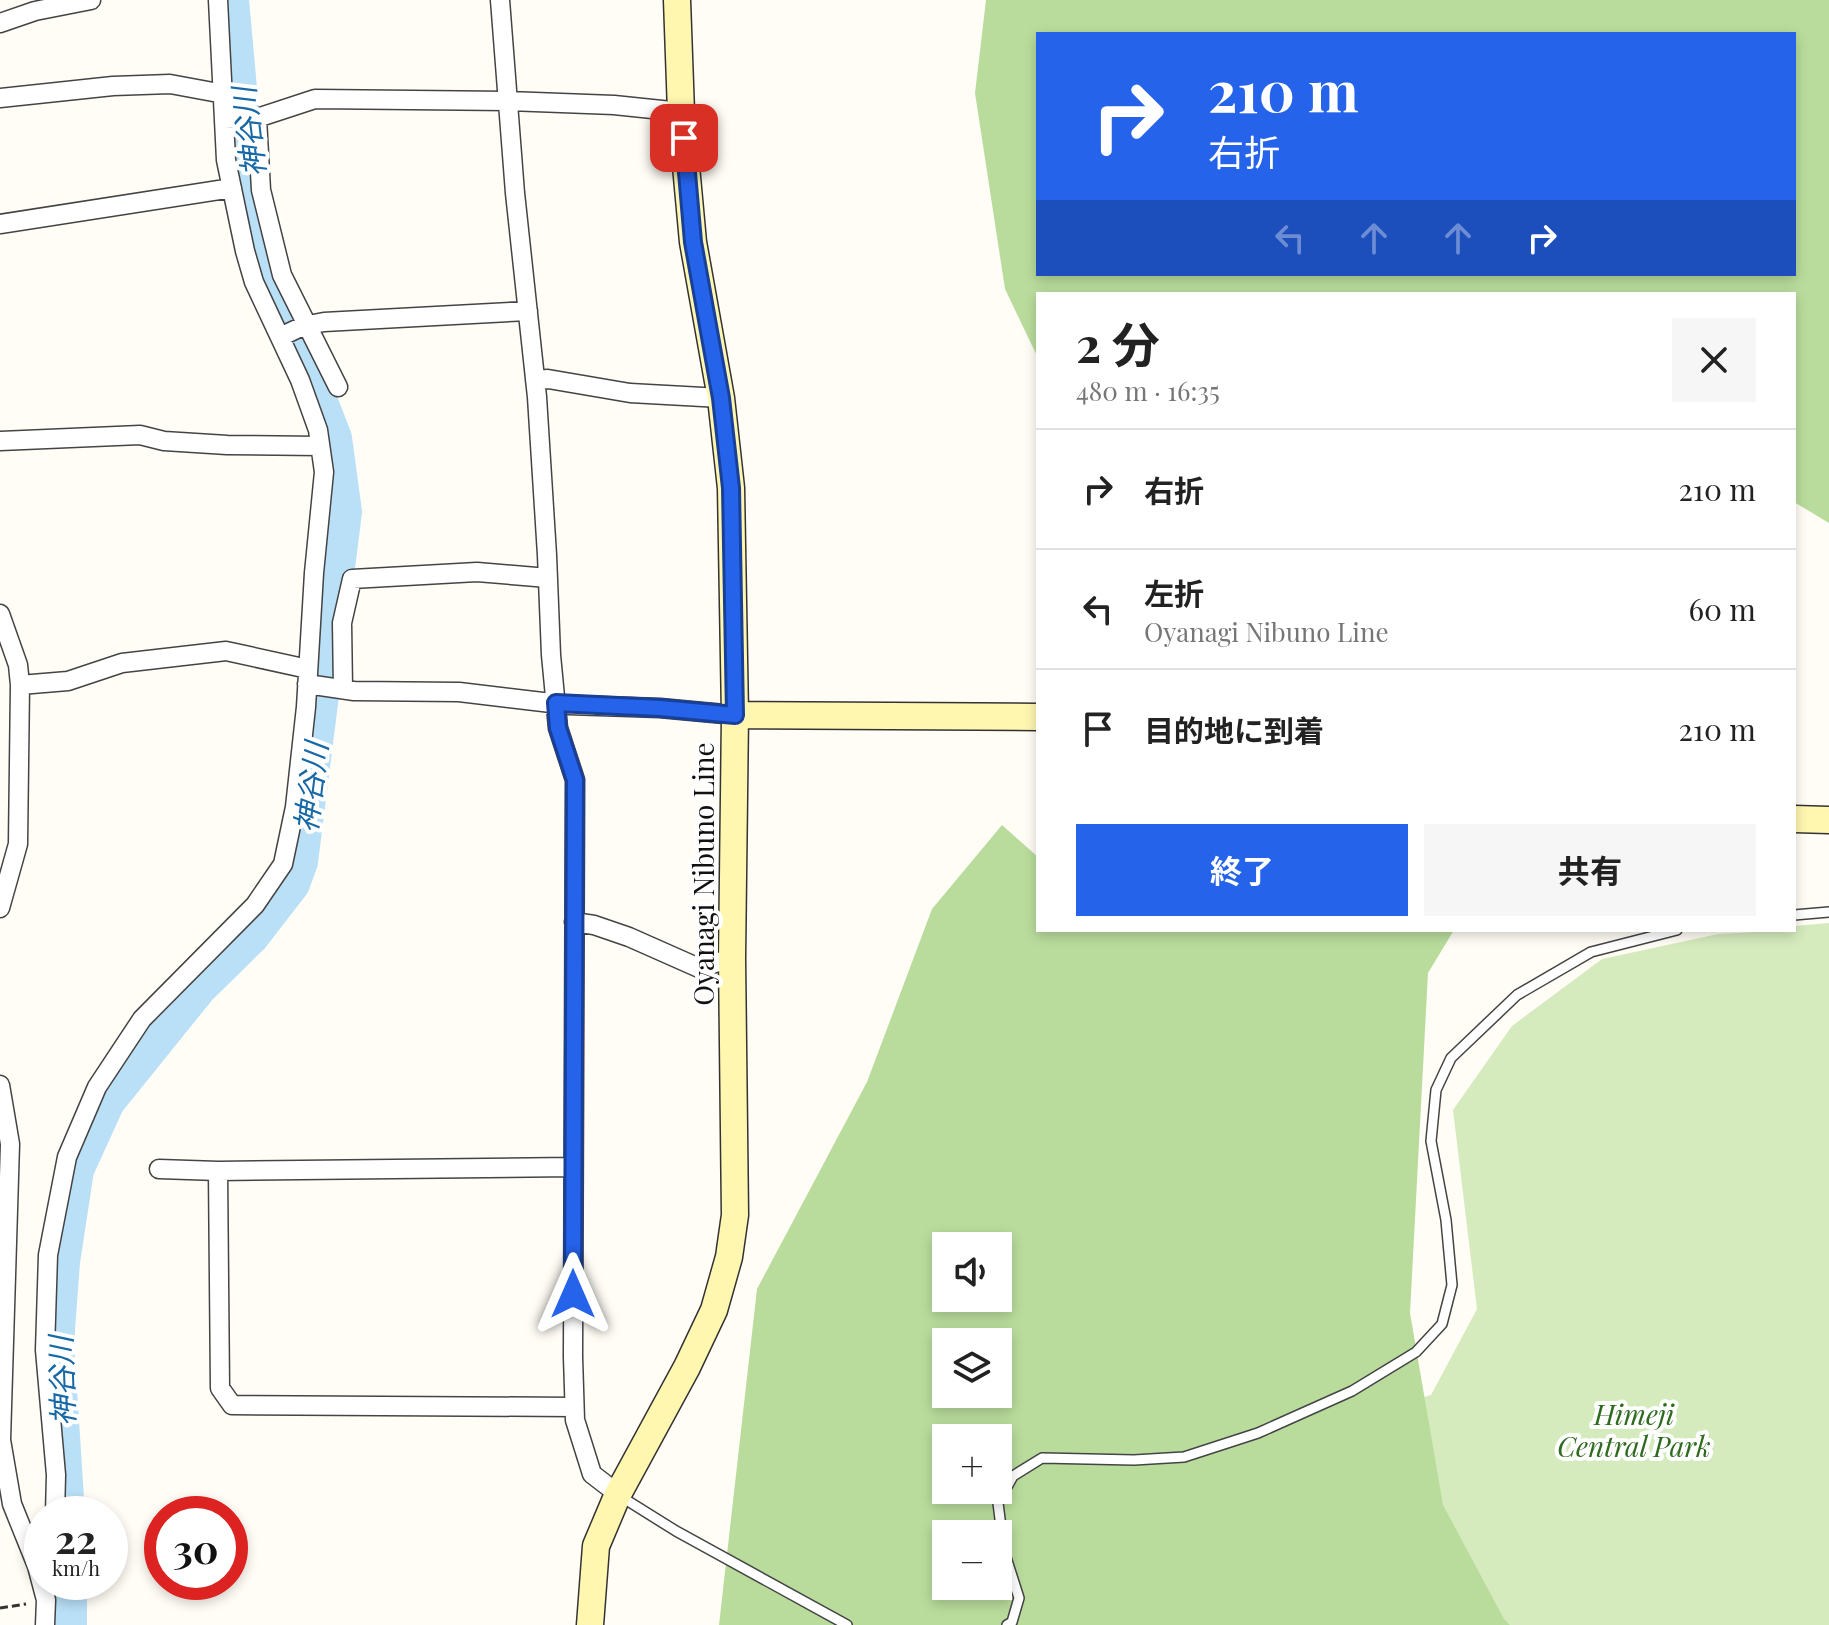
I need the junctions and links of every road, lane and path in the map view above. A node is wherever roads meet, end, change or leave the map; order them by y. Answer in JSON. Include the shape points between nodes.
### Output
{"nodes":[{"id":1,"x":91,"y":0,"type":"edge"},
{"id":2,"x":218,"y":0,"type":"edge"},
{"id":3,"x":500,"y":0,"type":"edge"},
{"id":4,"x":677,"y":0,"type":"edge"},
{"id":5,"x":0,"y":23,"type":"edge"},
{"id":6,"x":224,"y":94,"type":"junction"},
{"id":7,"x":0,"y":98,"type":"edge"},
{"id":8,"x":508,"y":101,"type":"junction"},
{"id":9,"x":681,"y":112,"type":"junction"},
{"id":10,"x":228,"y":118,"type":"junction"},
{"id":11,"x":254,"y":118,"type":"junction"},
{"id":12,"x":232,"y":188,"type":"junction"},
{"id":13,"x":0,"y":224,"type":"edge"},
{"id":14,"x":528,"y":311,"type":"junction"},
{"id":15,"x":293,"y":331,"type":"junction"},
{"id":16,"x":535,"y":380,"type":"junction"},
{"id":17,"x":338,"y":387,"type":"dead end"},
{"id":18,"x":721,"y":398,"type":"junction"},
{"id":19,"x":0,"y":441,"type":"edge"},
{"id":20,"x":320,"y":446,"type":"junction"},
{"id":21,"x":548,"y":578,"type":"junction"},
{"id":22,"x":0,"y":614,"type":"edge"},
{"id":23,"x":309,"y":679,"type":"junction"},
{"id":24,"x":20,"y":685,"type":"junction"},
{"id":25,"x":340,"y":688,"type":"junction"},
{"id":26,"x":556,"y":703,"type":"junction"},
{"id":27,"x":735,"y":715,"type":"junction"},
{"id":28,"x":1036,"y":717,"type":"edge"},
{"id":29,"x":1796,"y":819,"type":"edge"},
{"id":30,"x":1829,"y":820,"type":"edge"},
{"id":31,"x":0,"y":908,"type":"edge"},
{"id":32,"x":1829,"y":912,"type":"edge"},
{"id":33,"x":1796,"y":915,"type":"edge"},
{"id":34,"x":574,"y":922,"type":"junction"},
{"id":35,"x":1669,"y":932,"type":"edge"},
{"id":36,"x":732,"y":958,"type":"junction"},
{"id":37,"x":0,"y":1085,"type":"edge"},
{"id":38,"x":573,"y":1167,"type":"junction"},
{"id":39,"x":159,"y":1169,"type":"dead end"},
{"id":40,"x":218,"y":1171,"type":"junction"},
{"id":41,"x":574,"y":1407,"type":"junction"},
{"id":42,"x":618,"y":1494,"type":"junction"},
{"id":43,"x":55,"y":1496,"type":"edge"},
{"id":44,"x":24,"y":1531,"type":"edge"},
{"id":45,"x":46,"y":1600,"type":"joint"},
{"id":46,"x":0,"y":1608,"type":"edge"},
{"id":47,"x":45,"y":1625,"type":"edge"},
{"id":48,"x":590,"y":1625,"type":"edge"},
{"id":49,"x":847,"y":1625,"type":"edge"},
{"id":50,"x":1007,"y":1625,"type":"edge"}],
"edges":[{"from":1,"to":5,"type":"street"},
{"from":2,"to":6,"type":"street"},
{"from":3,"to":8,"type":"street"},
{"from":4,"to":9,"type":"main road","name":"Oyanagi Nibuno Line"},
{"from":6,"to":7,"type":"street","via":[[170,84]]},
{"from":6,"to":10,"type":"street"},
{"from":8,"to":9,"type":"street"},
{"from":8,"to":11,"type":"street","via":[[315,99]]},
{"from":8,"to":14,"type":"street"},
{"from":9,"to":18,"type":"main road","name":"Oyanagi Nibuno Line","via":[[693,242]]},
{"from":10,"to":11,"type":"street"},
{"from":10,"to":12,"type":"street","via":[[226,160]]},
{"from":11,"to":15,"type":"street","via":[[266,218]]},
{"from":12,"to":13,"type":"street"},
{"from":12,"to":15,"type":"street","via":[[254,282]]},
{"from":14,"to":15,"type":"street","via":[[324,322]]},
{"from":14,"to":16,"type":"street"},
{"from":15,"to":17,"type":"street"},
{"from":15,"to":20,"type":"street","via":[[300,380]]},
{"from":16,"to":18,"type":"street"},
{"from":16,"to":21,"type":"street"},
{"from":18,"to":27,"type":"main road","name":"Oyanagi Nibuno Line","via":[[731,488]]},
{"from":19,"to":20,"type":"street","via":[[140,435],[227,445]]},
{"from":20,"to":23,"type":"street","via":[[324,472]]},
{"from":21,"to":25,"type":"street","via":[[477,572],[352,579],[342,623]]},
{"from":21,"to":26,"type":"street"},
{"from":22,"to":24,"type":"street"},
{"from":23,"to":24,"type":"street","via":[[226,651],[122,663],[68,681]]},
{"from":23,"to":25,"type":"street"},
{"from":23,"to":43,"type":"street","via":[[283,864],[255,905],[142,1019],[97,1087],[67,1157],[48,1255],[46,1302]]},
{"from":24,"to":31,"type":"street","via":[[18,844]]},
{"from":25,"to":26,"type":"street","via":[[459,692]]},
{"from":26,"to":27,"type":"street"},
{"from":26,"to":34,"type":"street","via":[[558,728],[575,780]]},
{"from":27,"to":28,"type":"main road"},
{"from":27,"to":36,"type":"main road","name":"Oyanagi Nibuno Line"},
{"from":29,"to":30,"type":"main road"},
{"from":32,"to":33,"type":"lane"},
{"from":34,"to":36,"type":"street","via":[[629,937],[699,968]]},
{"from":34,"to":38,"type":"street"},
{"from":35,"to":50,"type":"lane","via":[[1591,952],[1517,995],[1451,1058],[1436,1090],[1431,1141],[1452,1285],[1442,1324],[1416,1352],[1352,1391],[1258,1433],[1184,1457],[1042,1458],[1013,1476],[998,1503],[1004,1551],[1019,1598]]},
{"from":36,"to":42,"type":"main road","name":"Oyanagi Nibuno Line","via":[[735,1215],[729,1257],[714,1310]]},
{"from":37,"to":44,"type":"street","via":[[10,1144],[1,1440],[12,1504]]},
{"from":38,"to":40,"type":"street"},
{"from":38,"to":41,"type":"street"},
{"from":39,"to":40,"type":"street"},
{"from":40,"to":41,"type":"street","via":[[220,1388],[232,1405]]},
{"from":41,"to":42,"type":"street","via":[[592,1474]]},
{"from":42,"to":48,"type":"main road","name":"Oyanagi Nibuno Line","via":[[596,1546]]},
{"from":42,"to":49,"type":"lane"},
{"from":45,"to":46,"type":"path"},
{"from":45,"to":47,"type":"street"}]}
